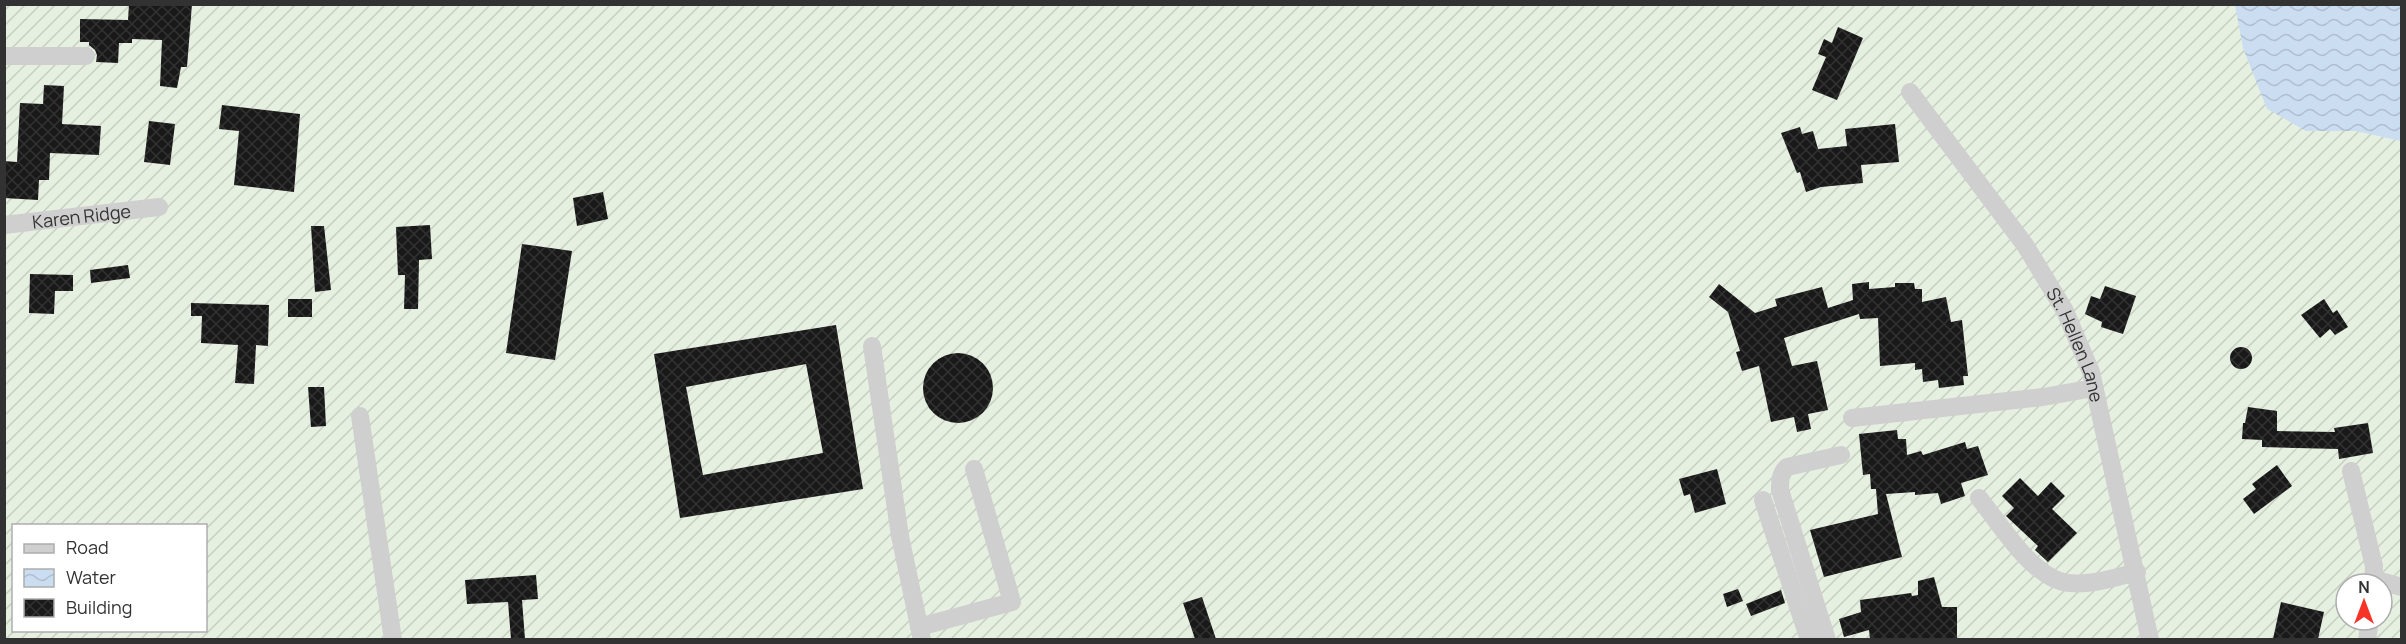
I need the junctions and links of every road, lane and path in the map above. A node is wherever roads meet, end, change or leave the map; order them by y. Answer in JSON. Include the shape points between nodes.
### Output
{"nodes":[{"id":1,"x":4,"y":56,"type":"edge"},
{"id":2,"x":86,"y":56,"type":"dead end"},
{"id":3,"x":1911,"y":92,"type":"dead end"},
{"id":4,"x":159,"y":207,"type":"dead end"},
{"id":5,"x":4,"y":225,"type":"edge"},
{"id":6,"x":872,"y":346,"type":"dead end"},
{"id":7,"x":2094,"y":388,"type":"junction"},
{"id":8,"x":360,"y":416,"type":"dead end"},
{"id":9,"x":1852,"y":418,"type":"dead end"},
{"id":10,"x":1841,"y":455,"type":"dead end"},
{"id":11,"x":974,"y":469,"type":"dead end"},
{"id":12,"x":2351,"y":471,"type":"dead end"},
{"id":13,"x":1979,"y":498,"type":"dead end"},
{"id":14,"x":1763,"y":500,"type":"dead end"},
{"id":15,"x":2137,"y":572,"type":"junction"},
{"id":16,"x":2374,"y":572,"type":"edge"},
{"id":17,"x":920,"y":633,"type":"edge"},
{"id":18,"x":393,"y":639,"type":"edge"},
{"id":19,"x":1809,"y":639,"type":"edge"},
{"id":20,"x":1827,"y":639,"type":"edge"},
{"id":21,"x":2150,"y":639,"type":"edge"}],
"edges":[{"from":1,"to":2,"type":"street"},
{"from":3,"to":7,"type":"street","name":"St. Hellen Lane","via":[[2025,245],[2065,311]]},
{"from":4,"to":5,"type":"street","name":"Karen Ridge"},
{"from":6,"to":17,"type":"street","via":[[900,536]]},
{"from":7,"to":9,"type":"street"},
{"from":7,"to":15,"type":"street","name":"St. Hellen Lane"},
{"from":8,"to":18,"type":"street"},
{"from":10,"to":20,"type":"street","via":[[1787,467],[1780,480]]},
{"from":11,"to":17,"type":"street","via":[[1012,602]]},
{"from":12,"to":16,"type":"street"},
{"from":13,"to":15,"type":"street","via":[[2036,568],[2049,576],[2081,583]]},
{"from":14,"to":19,"type":"street"},
{"from":15,"to":21,"type":"street","name":"St. Hellen Lane"}]}
